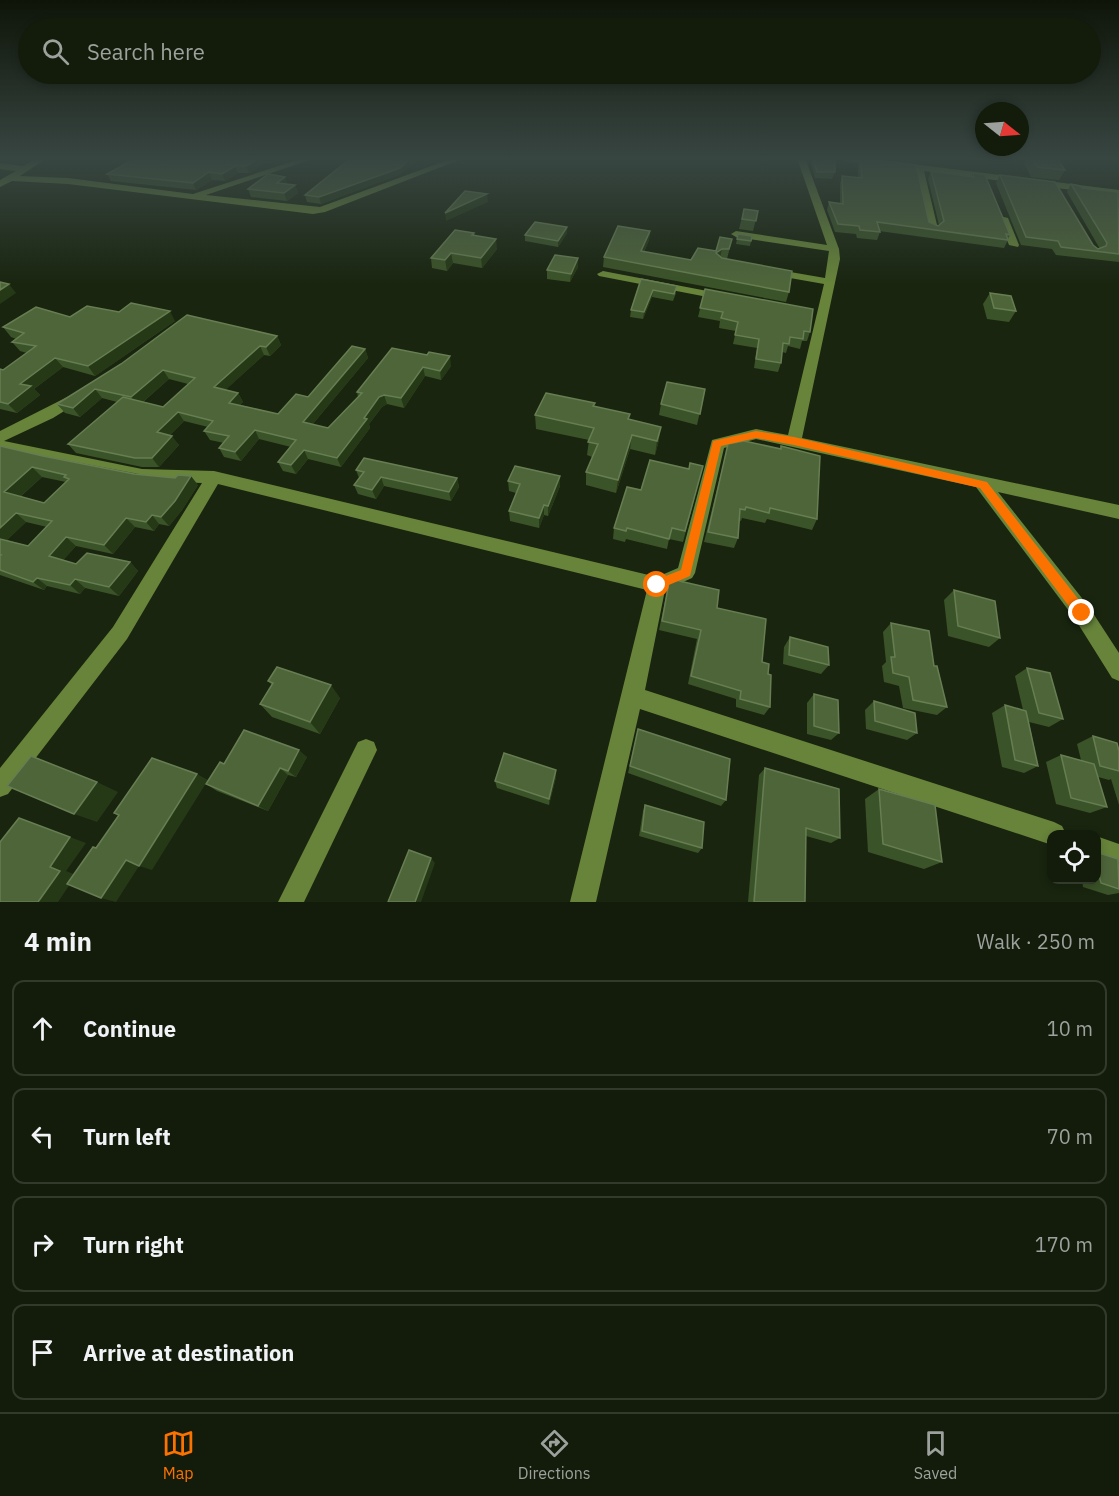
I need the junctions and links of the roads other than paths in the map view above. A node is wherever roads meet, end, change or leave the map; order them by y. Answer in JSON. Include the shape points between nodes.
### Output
{"nodes":[{"id":1,"x":219,"y":200,"type":"edge"},
{"id":2,"x":348,"y":200,"type":"edge"},
{"id":3,"x":816,"y":200,"type":"edge"},
{"id":4,"x":929,"y":200,"type":"edge"},
{"id":5,"x":998,"y":206,"type":"edge"},
{"id":6,"x":933,"y":229,"type":"edge"},
{"id":7,"x":736,"y":234,"type":"edge"},
{"id":8,"x":1014,"y":245,"type":"dead end"},
{"id":9,"x":834,"y":249,"type":"junction"},
{"id":10,"x":764,"y":271,"type":"edge"},
{"id":11,"x":603,"y":274,"type":"dead end"},
{"id":12,"x":829,"y":282,"type":"junction"},
{"id":13,"x":731,"y":298,"type":"edge"},
{"id":14,"x":87,"y":390,"type":"edge"},
{"id":15,"x":0,"y":437,"type":"edge"},
{"id":16,"x":794,"y":441,"type":"junction"},
{"id":17,"x":0,"y":446,"type":"edge"},
{"id":18,"x":214,"y":477,"type":"junction"},
{"id":19,"x":983,"y":485,"type":"junction"},
{"id":20,"x":1119,"y":512,"type":"edge"},
{"id":21,"x":657,"y":585,"type":"junction"},
{"id":22,"x":1119,"y":671,"type":"edge"},
{"id":23,"x":633,"y":696,"type":"junction"},
{"id":24,"x":366,"y":750,"type":"dead end"},
{"id":25,"x":0,"y":786,"type":"edge"},
{"id":26,"x":1047,"y":832,"type":"edge"},
{"id":27,"x":1101,"y":851,"type":"edge"},
{"id":28,"x":1119,"y":856,"type":"edge"},
{"id":29,"x":291,"y":902,"type":"edge"},
{"id":30,"x":583,"y":902,"type":"edge"}],
"edges":[{"from":1,"to":2,"type":"street","via":[[322,210]]},
{"from":3,"to":9,"type":"street"},
{"from":4,"to":6,"type":"street"},
{"from":5,"to":8,"type":"street"},
{"from":7,"to":9,"type":"street"},
{"from":9,"to":12,"type":"street"},
{"from":10,"to":12,"type":"street"},
{"from":11,"to":13,"type":"street"},
{"from":12,"to":16,"type":"street","via":[[818,314]]},
{"from":14,"to":15,"type":"street"},
{"from":16,"to":19,"type":"street"},
{"from":16,"to":21,"type":"street","via":[[756,434],[717,444],[686,573]]},
{"from":17,"to":18,"type":"street","via":[[142,475]]},
{"from":18,"to":21,"type":"street"},
{"from":18,"to":25,"type":"street","via":[[120,633]]},
{"from":19,"to":20,"type":"street"},
{"from":19,"to":22,"type":"street","via":[[1082,613]]},
{"from":21,"to":23,"type":"street"},
{"from":23,"to":26,"type":"street"},
{"from":23,"to":30,"type":"street"},
{"from":24,"to":29,"type":"street"},
{"from":27,"to":28,"type":"street"}]}
